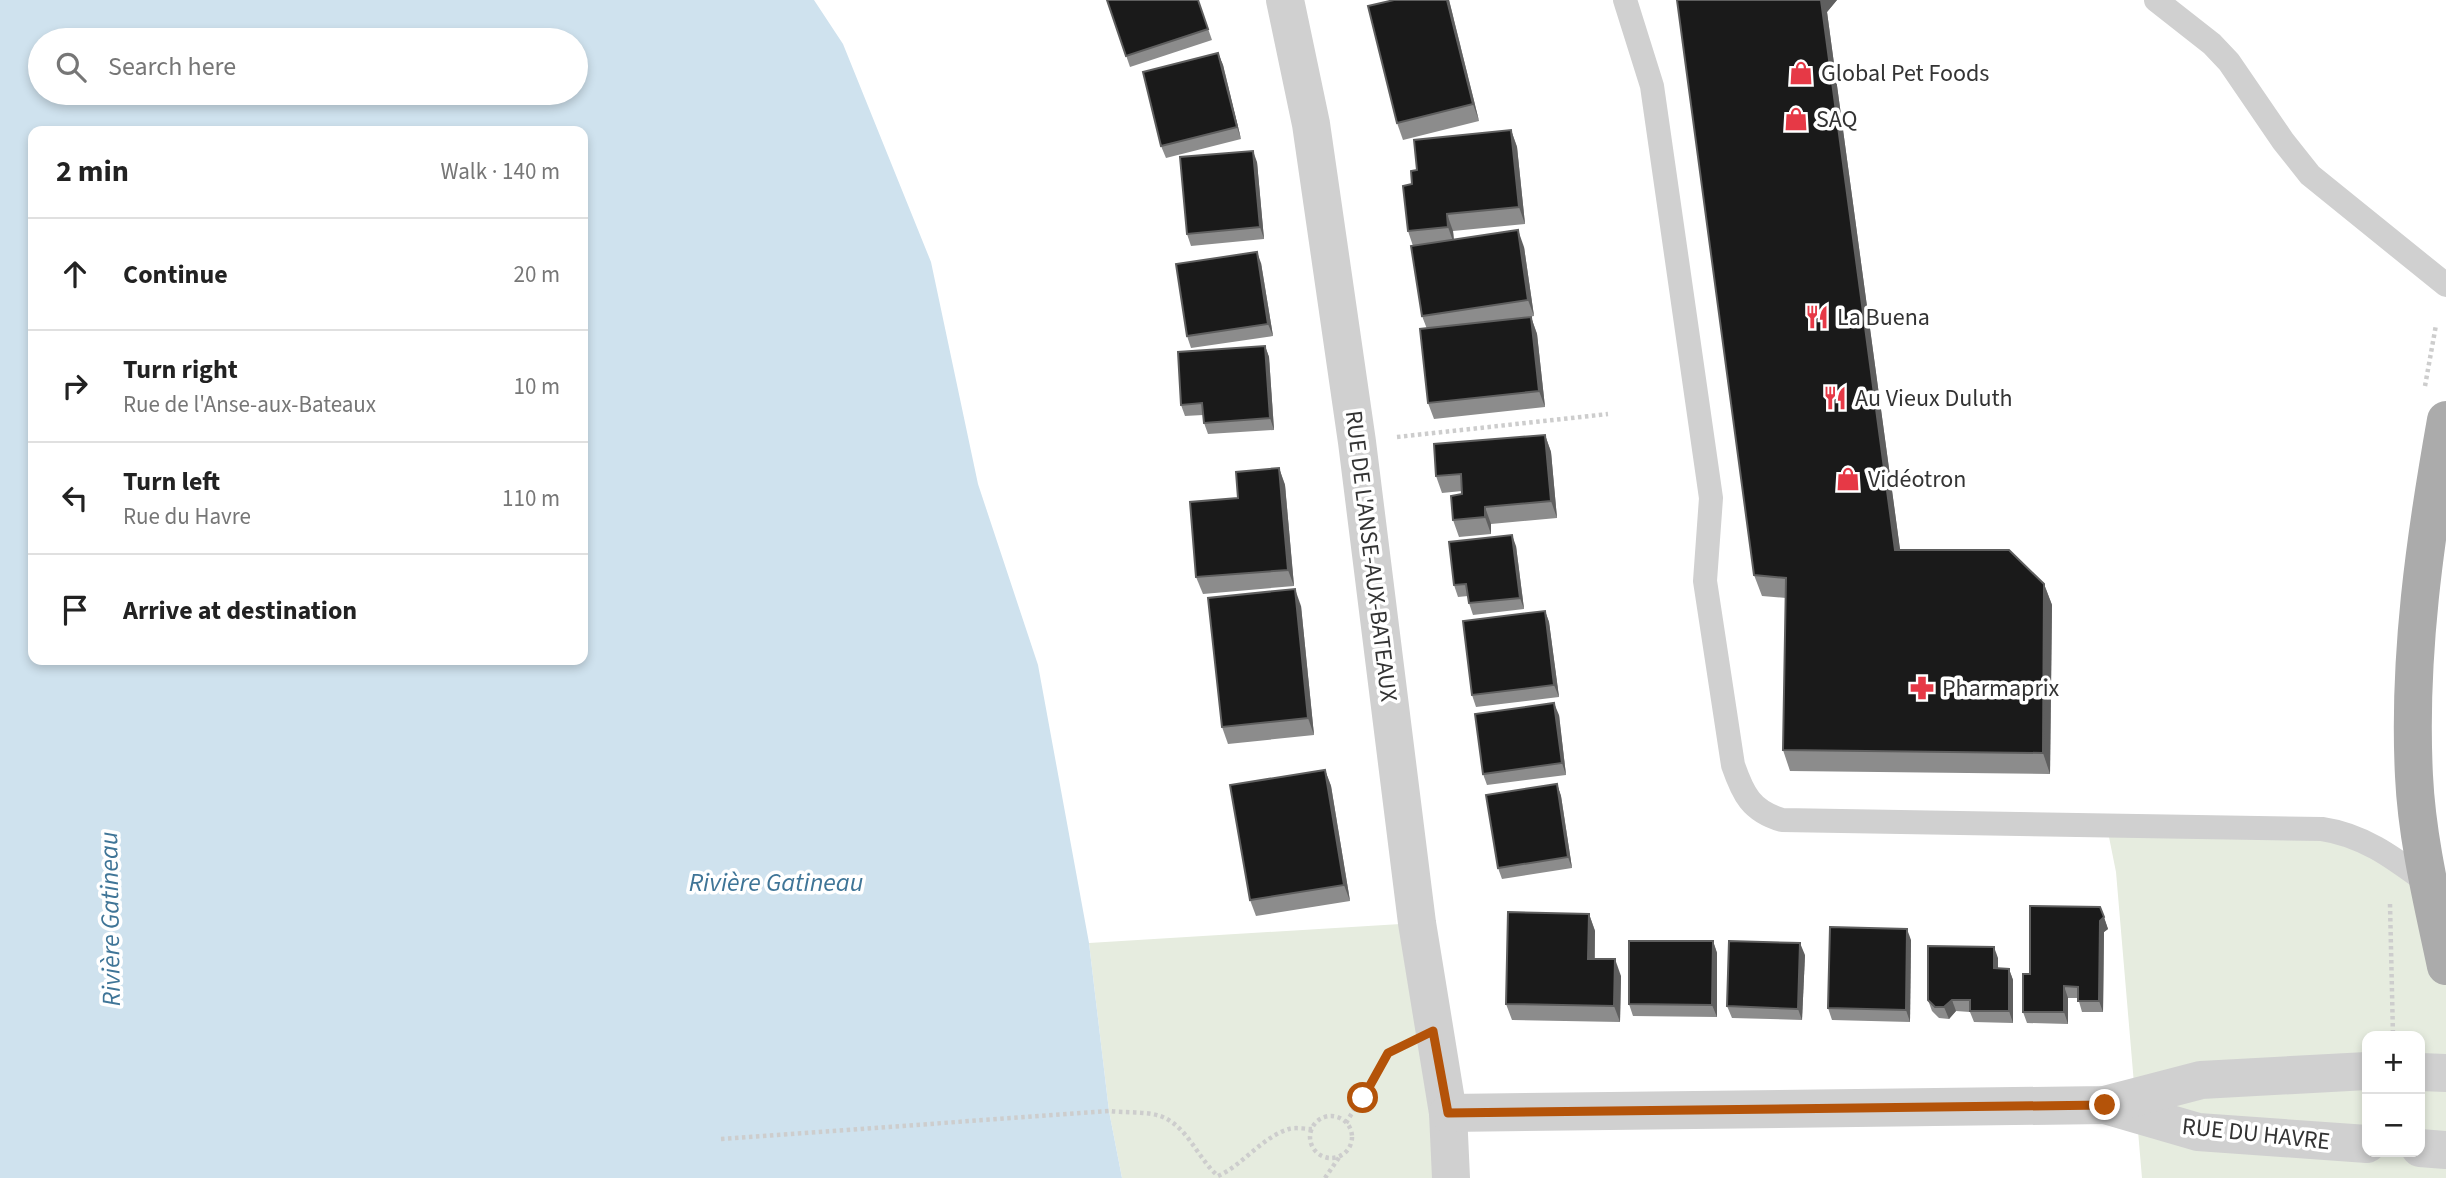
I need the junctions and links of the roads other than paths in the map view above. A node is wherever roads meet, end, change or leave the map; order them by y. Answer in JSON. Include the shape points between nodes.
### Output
{"nodes":[{"id":1,"x":1285,"y":0,"type":"edge"},
{"id":2,"x":1625,"y":0,"type":"edge"},
{"id":3,"x":2156,"y":0,"type":"edge"},
{"id":4,"x":2446,"y":285,"type":"edge"},
{"id":5,"x":2446,"y":420,"type":"edge"},
{"id":6,"x":2429,"y":884,"type":"junction"},
{"id":7,"x":2446,"y":966,"type":"edge"},
{"id":8,"x":2362,"y":1071,"type":"edge"},
{"id":9,"x":2425,"y":1072,"type":"edge"},
{"id":10,"x":2446,"y":1073,"type":"edge"},
{"id":11,"x":2105,"y":1105,"type":"junction"},
{"id":12,"x":1448,"y":1113,"type":"junction"},
{"id":13,"x":2362,"y":1144,"type":"edge"},
{"id":14,"x":2425,"y":1149,"type":"edge"},
{"id":15,"x":2446,"y":1150,"type":"edge"},
{"id":16,"x":1451,"y":1178,"type":"edge"}],
"edges":[{"from":1,"to":12,"type":"street","name":"RUE DE L'ANSE-AUX-BATEAUX","via":[[1311,124],[1433,1031]]},
{"from":2,"to":6,"type":"lane","via":[[1653,86],[1711,498],[1705,581],[1733,765],[1742,793],[1763,815],[1782,820],[2346,833],[2388,853]]},
{"from":3,"to":4,"type":"lane","via":[[2229,62],[2310,175]]},
{"from":5,"to":6,"type":"main road","via":[[2427,526],[2413,722],[2414,779]]},
{"from":6,"to":7,"type":"main road"},
{"from":8,"to":11,"type":"street","name":"RUE DU HAVRE","via":[[2201,1080]]},
{"from":9,"to":10,"type":"street"},
{"from":11,"to":12,"type":"street","name":"RUE DU HAVRE"},
{"from":11,"to":13,"type":"street","name":"RUE DU HAVRE","via":[[2198,1132]]},
{"from":12,"to":16,"type":"street","name":"RUE DE L'ANSE-AUX-BATEAUX"},
{"from":14,"to":15,"type":"street"}]}
